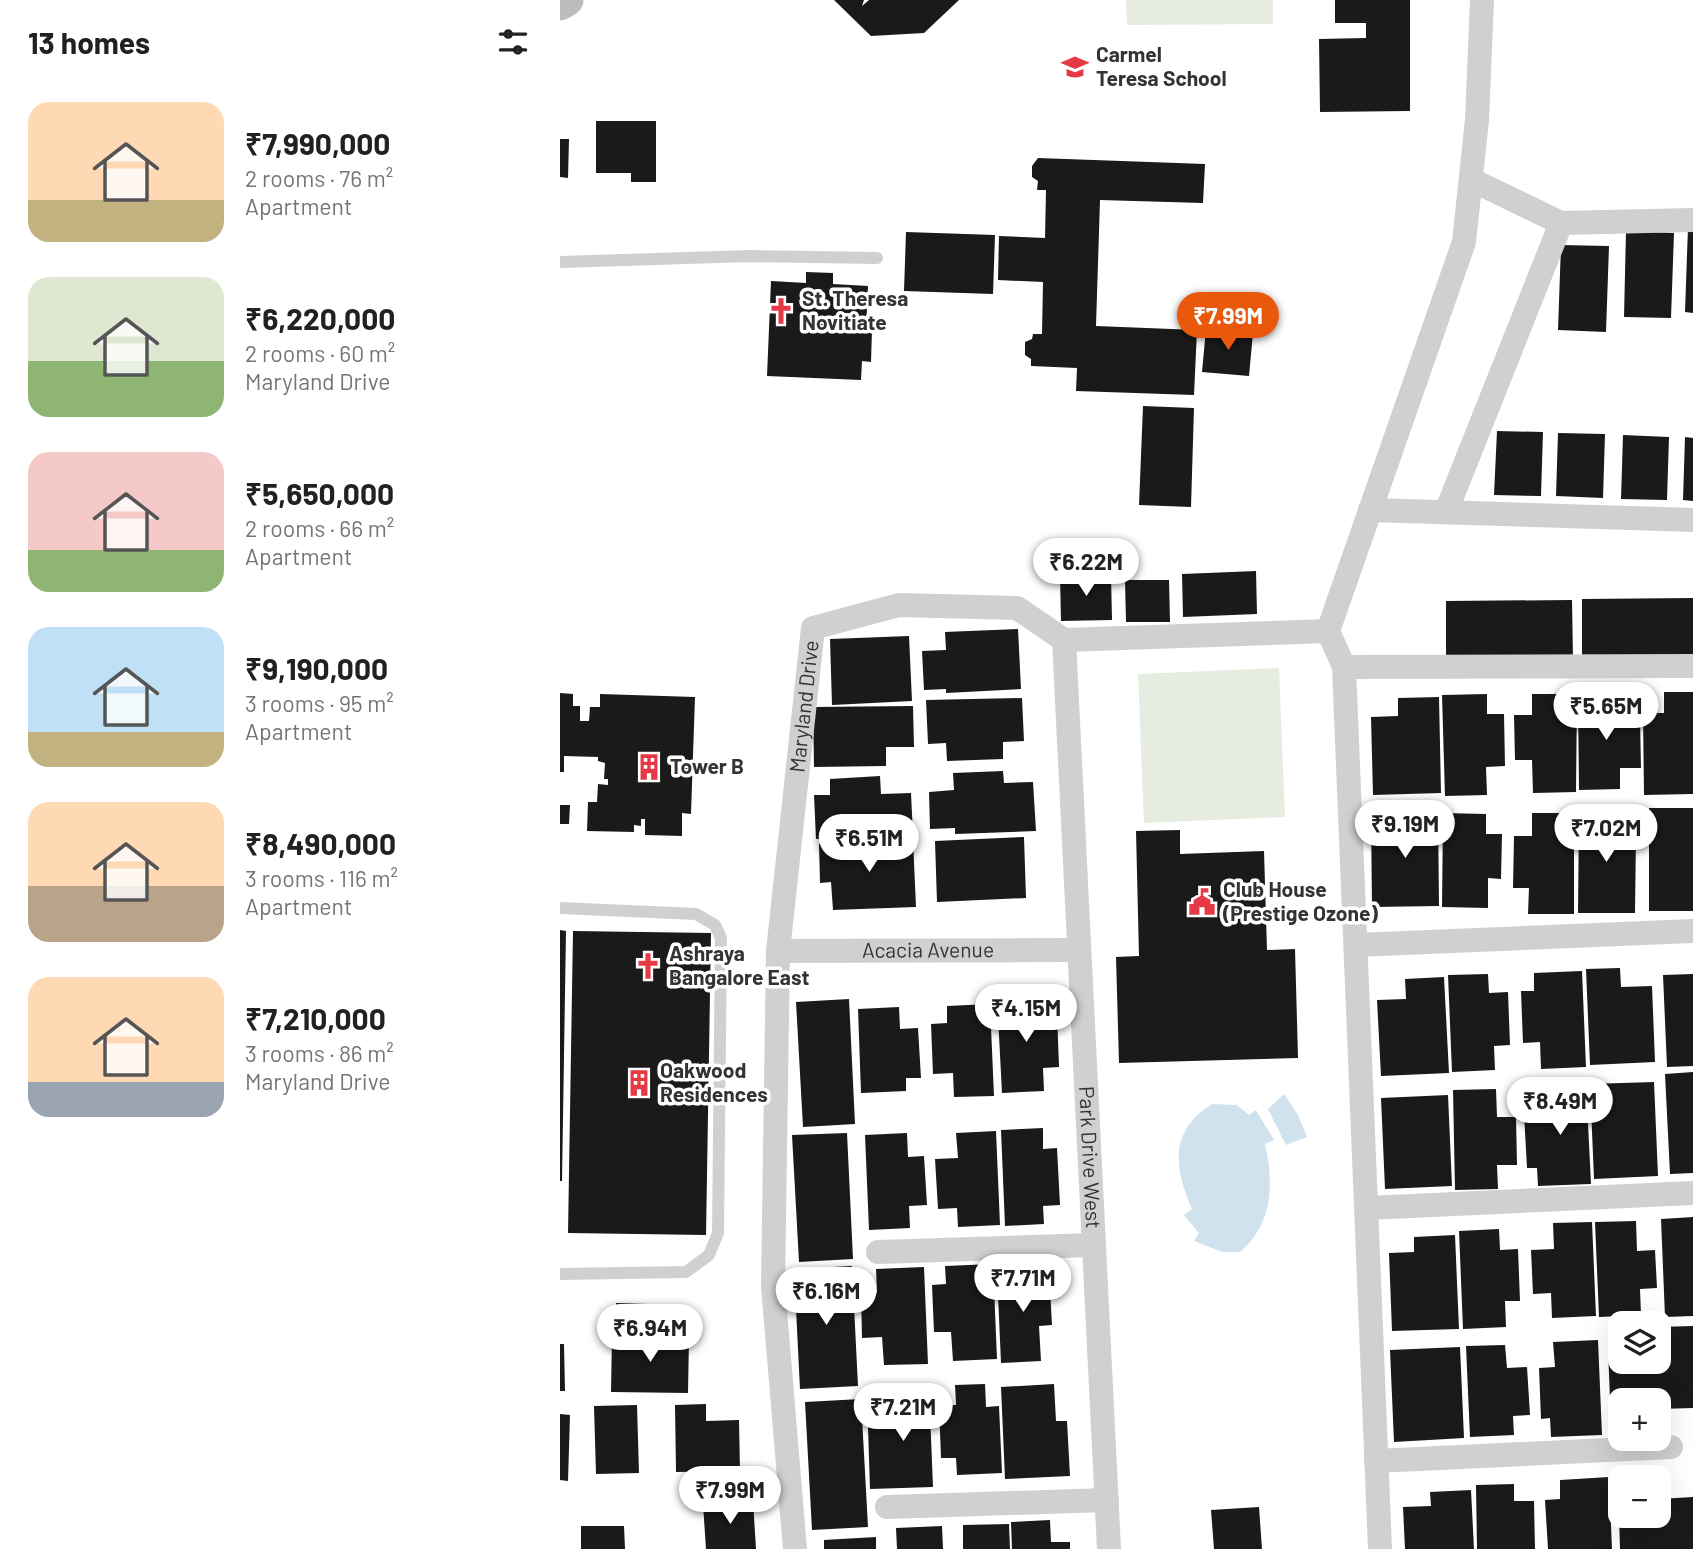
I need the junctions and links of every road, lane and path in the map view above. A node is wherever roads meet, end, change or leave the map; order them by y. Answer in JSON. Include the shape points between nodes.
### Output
{"nodes":[{"id":1,"x":567,"y":0,"type":"edge"},
{"id":2,"x":1482,"y":0,"type":"edge"},
{"id":3,"x":560,"y":4,"type":"edge"},
{"id":4,"x":1472,"y":180,"type":"junction"},
{"id":5,"x":1693,"y":220,"type":"edge"},
{"id":6,"x":1560,"y":223,"type":"junction"},
{"id":7,"x":877,"y":258,"type":"dead end"},
{"id":8,"x":560,"y":262,"type":"edge"},
{"id":9,"x":1370,"y":510,"type":"junction"},
{"id":10,"x":1446,"y":512,"type":"junction"},
{"id":11,"x":1693,"y":520,"type":"edge"},
{"id":12,"x":1328,"y":631,"type":"junction"},
{"id":13,"x":1064,"y":640,"type":"junction"},
{"id":14,"x":1693,"y":666,"type":"edge"},
{"id":15,"x":1344,"y":667,"type":"junction"},
{"id":16,"x":560,"y":908,"type":"edge"},
{"id":17,"x":1693,"y":931,"type":"edge"},
{"id":18,"x":1356,"y":945,"type":"junction"},
{"id":19,"x":1079,"y":950,"type":"junction"},
{"id":20,"x":778,"y":951,"type":"junction"},
{"id":21,"x":1693,"y":1193,"type":"edge"},
{"id":22,"x":1367,"y":1208,"type":"junction"},
{"id":23,"x":1094,"y":1245,"type":"junction"},
{"id":24,"x":878,"y":1252,"type":"dead end"},
{"id":25,"x":560,"y":1275,"type":"edge"},
{"id":26,"x":1608,"y":1450,"type":"edge"},
{"id":27,"x":1376,"y":1461,"type":"junction"},
{"id":28,"x":1107,"y":1500,"type":"junction"},
{"id":29,"x":887,"y":1507,"type":"dead end"},
{"id":30,"x":795,"y":1549,"type":"edge"},
{"id":31,"x":1109,"y":1549,"type":"edge"},
{"id":32,"x":1380,"y":1549,"type":"edge"}],
"edges":[{"from":1,"to":3,"type":"street"},
{"from":2,"to":4,"type":"street"},
{"from":4,"to":6,"type":"street"},
{"from":4,"to":9,"type":"street","via":[[1464,242]]},
{"from":5,"to":6,"type":"street"},
{"from":6,"to":10,"type":"street"},
{"from":7,"to":8,"type":"lane","via":[[749,256]]},
{"from":9,"to":10,"type":"street"},
{"from":9,"to":12,"type":"street"},
{"from":10,"to":11,"type":"street"},
{"from":12,"to":13,"type":"street"},
{"from":12,"to":15,"type":"street"},
{"from":13,"to":19,"type":"street","name":"Park Drive West"},
{"from":13,"to":20,"type":"street","name":"Maryland Drive","via":[[1017,608],[899,604],[813,628]]},
{"from":14,"to":15,"type":"street"},
{"from":15,"to":18,"type":"street"},
{"from":16,"to":25,"type":"lane","via":[[695,914],[715,925],[721,938],[718,1233],[709,1255],[686,1272]]},
{"from":17,"to":18,"type":"street"},
{"from":18,"to":22,"type":"street"},
{"from":19,"to":20,"type":"street","name":"Acacia Avenue"},
{"from":19,"to":23,"type":"street","name":"Park Drive West"},
{"from":20,"to":30,"type":"street","name":"Maryland Drive","via":[[773,1286]]},
{"from":21,"to":22,"type":"street"},
{"from":22,"to":27,"type":"street"},
{"from":23,"to":24,"type":"street"},
{"from":23,"to":28,"type":"street","name":"Park Drive West"},
{"from":26,"to":27,"type":"street"},
{"from":27,"to":32,"type":"street"},
{"from":28,"to":29,"type":"street"},
{"from":28,"to":31,"type":"street","name":"Park Drive West"}]}
